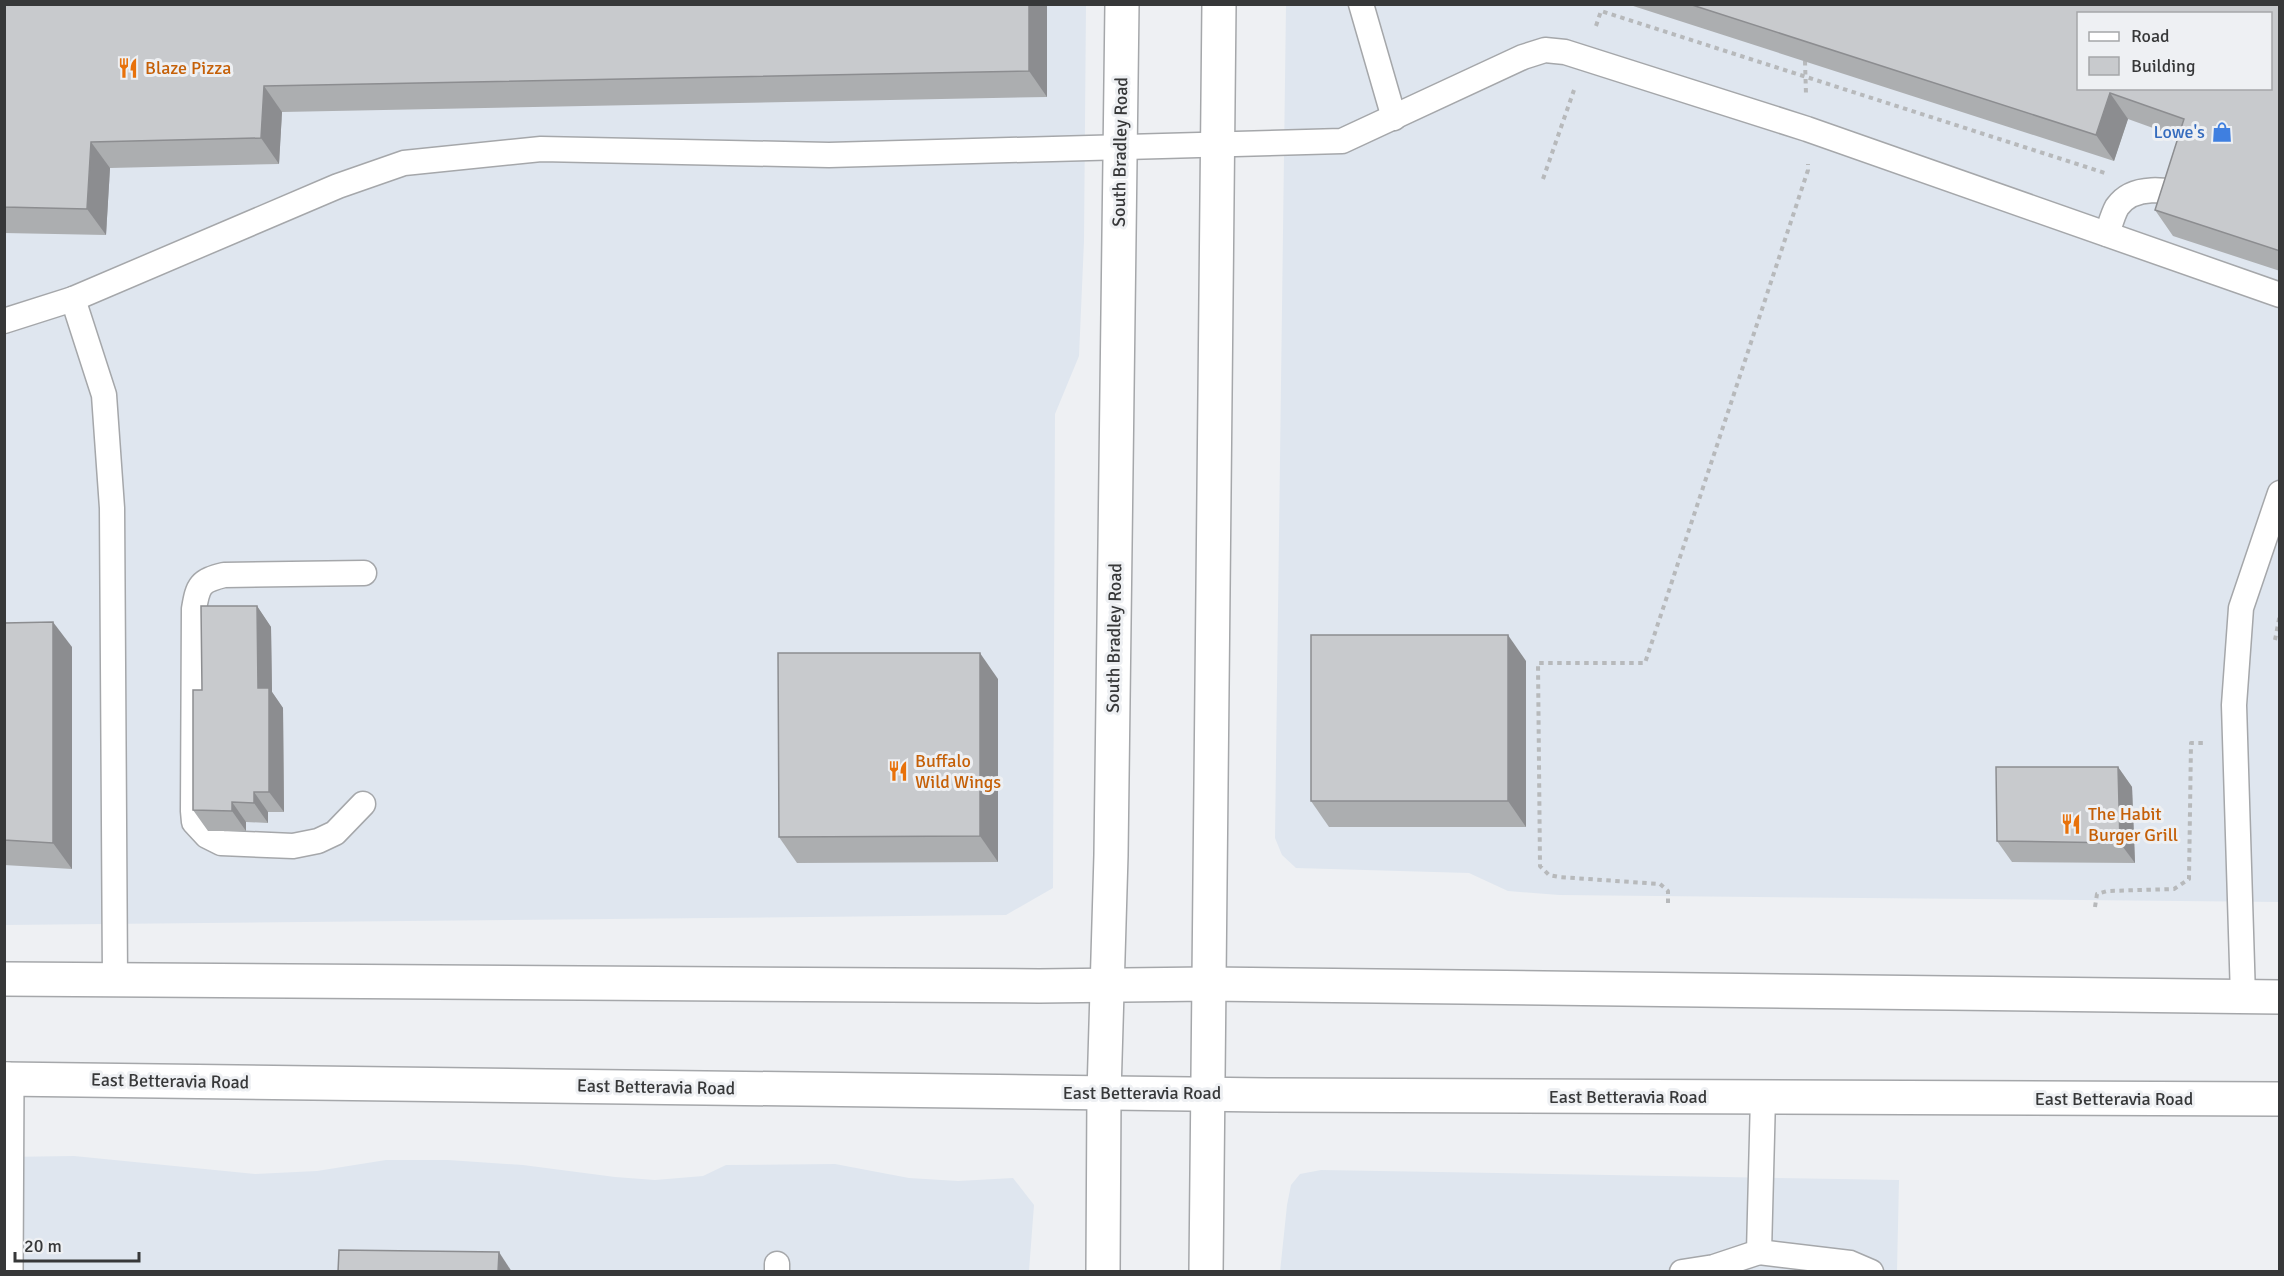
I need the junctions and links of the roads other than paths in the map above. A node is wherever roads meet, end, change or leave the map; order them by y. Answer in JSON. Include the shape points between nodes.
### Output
{"nodes":[{"id":1,"x":1122,"y":4,"type":"edge"},
{"id":2,"x":1219,"y":4,"type":"edge"},
{"id":3,"x":1361,"y":4,"type":"edge"},
{"id":4,"x":1394,"y":118,"type":"junction"},
{"id":5,"x":1216,"y":144,"type":"junction"},
{"id":6,"x":1120,"y":146,"type":"junction"},
{"id":7,"x":2212,"y":204,"type":"edge"},
{"id":8,"x":2107,"y":234,"type":"junction"},
{"id":9,"x":2280,"y":295,"type":"edge"},
{"id":10,"x":73,"y":299,"type":"junction"},
{"id":11,"x":4,"y":321,"type":"edge"},
{"id":12,"x":2280,"y":493,"type":"edge"},
{"id":13,"x":364,"y":573,"type":"dead end"},
{"id":14,"x":363,"y":804,"type":"dead end"},
{"id":15,"x":4,"y":979,"type":"edge"},
{"id":16,"x":115,"y":980,"type":"junction"},
{"id":17,"x":1108,"y":984,"type":"junction"},
{"id":18,"x":1208,"y":984,"type":"junction"},
{"id":19,"x":2243,"y":997,"type":"junction"},
{"id":20,"x":2280,"y":997,"type":"edge"},
{"id":21,"x":6,"y":1079,"type":"edge"},
{"id":22,"x":1104,"y":1093,"type":"junction"},
{"id":23,"x":1206,"y":1093,"type":"junction"},
{"id":24,"x":1763,"y":1097,"type":"junction"},
{"id":25,"x":2280,"y":1099,"type":"edge"},
{"id":26,"x":1759,"y":1252,"type":"junction"},
{"id":27,"x":1714,"y":1269,"type":"edge"},
{"id":28,"x":6,"y":1272,"type":"edge"},
{"id":29,"x":1103,"y":1272,"type":"edge"},
{"id":30,"x":1206,"y":1272,"type":"edge"},
{"id":31,"x":1682,"y":1272,"type":"edge"},
{"id":32,"x":1871,"y":1272,"type":"edge"}],
"edges":[{"from":1,"to":6,"type":"main road","name":"South Bradley Road"},
{"from":2,"to":5,"type":"main road"},
{"from":3,"to":4,"type":"lane"},
{"from":4,"to":5,"type":"lane","via":[[1342,141]]},
{"from":4,"to":8,"type":"lane","via":[[1545,50],[1807,129]]},
{"from":5,"to":6,"type":"lane"},
{"from":5,"to":18,"type":"main road"},
{"from":6,"to":10,"type":"lane","via":[[829,155],[541,149],[404,163],[338,186]]},
{"from":6,"to":17,"type":"main road","name":"South Bradley Road"},
{"from":7,"to":8,"type":"lane","via":[[2178,192],[2148,190],[2130,195],[2117,207]]},
{"from":8,"to":9,"type":"lane"},
{"from":10,"to":11,"type":"lane"},
{"from":10,"to":16,"type":"lane","via":[[104,395],[111,490]]},
{"from":12,"to":19,"type":"lane","via":[[2241,608],[2234,705]]},
{"from":13,"to":14,"type":"lane","via":[[224,575],[205,579],[197,590],[193,811],[194,822],[207,836],[221,843],[293,846],[335,833]]},
{"from":15,"to":16,"type":"main road"},
{"from":16,"to":17,"type":"main road"},
{"from":17,"to":18,"type":"main road"},
{"from":17,"to":22,"type":"main road","name":"South Bradley Road"},
{"from":18,"to":19,"type":"main road"},
{"from":18,"to":23,"type":"main road"},
{"from":19,"to":20,"type":"main road"},
{"from":21,"to":22,"type":"main road","name":"East Betteravia Road"},
{"from":21,"to":28,"type":"main road"},
{"from":22,"to":23,"type":"main road","name":"East Betteravia Road"},
{"from":22,"to":29,"type":"main road","name":"South Bradley Road"},
{"from":23,"to":24,"type":"main road","name":"East Betteravia Road"},
{"from":23,"to":30,"type":"main road"},
{"from":24,"to":25,"type":"main road","name":"East Betteravia Road"},
{"from":24,"to":26,"type":"lane"},
{"from":26,"to":27,"type":"lane"},
{"from":26,"to":32,"type":"lane","via":[[1850,1263]]},
{"from":27,"to":31,"type":"lane"}]}
